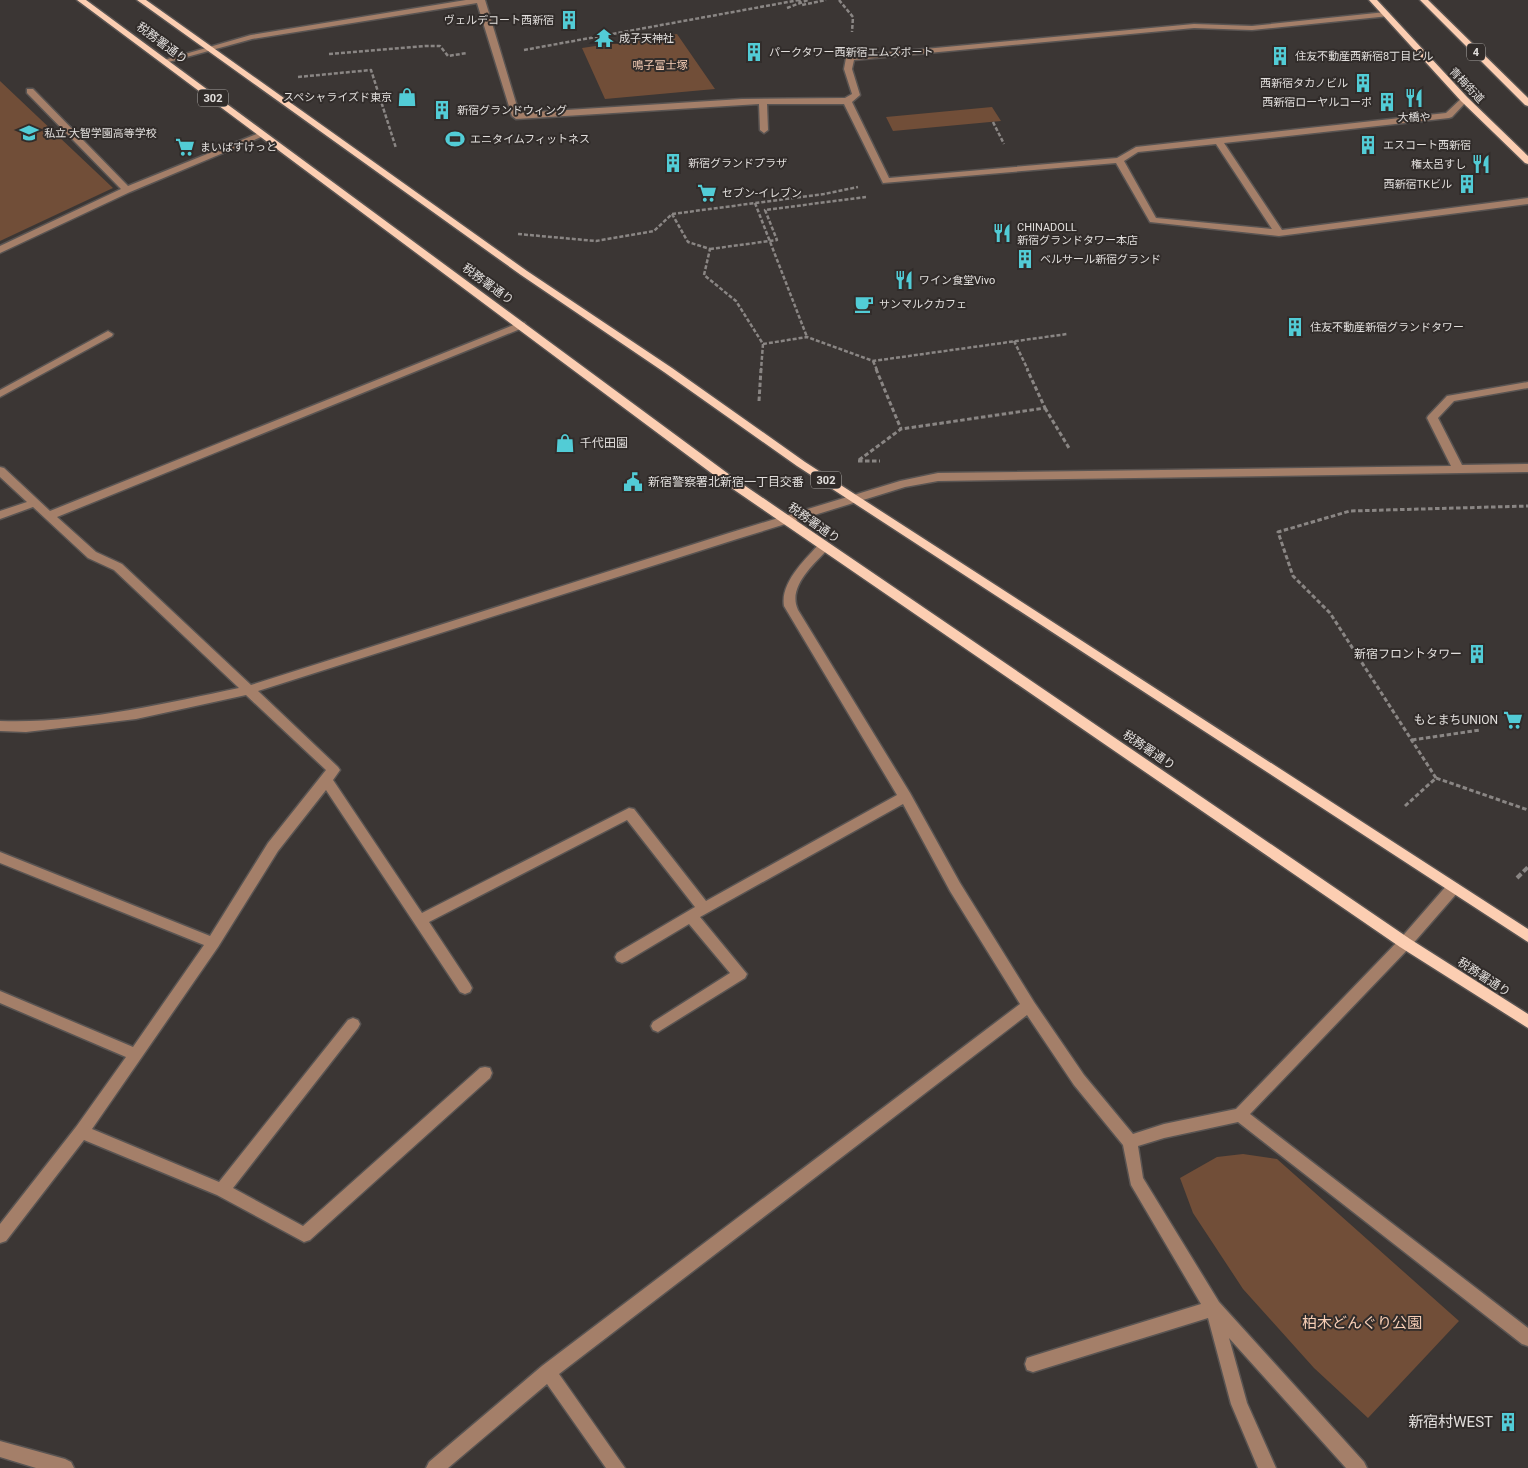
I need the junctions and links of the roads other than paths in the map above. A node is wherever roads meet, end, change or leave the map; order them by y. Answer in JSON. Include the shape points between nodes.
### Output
{"nodes":[{"id":1,"x":81,"y":0,"type":"edge"},
{"id":2,"x":141,"y":0,"type":"edge"},
{"id":3,"x":481,"y":0,"type":"edge"},
{"id":4,"x":1373,"y":0,"type":"edge"},
{"id":5,"x":1424,"y":0,"type":"edge"},
{"id":6,"x":1386,"y":14,"type":"junction"},
{"id":7,"x":211,"y":50,"type":"junction"},
{"id":8,"x":165,"y":61,"type":"junction"},
{"id":9,"x":30,"y":92,"type":"dead end"},
{"id":10,"x":1464,"y":99,"type":"junction"},
{"id":11,"x":847,"y":101,"type":"junction"},
{"id":12,"x":763,"y":102,"type":"junction"},
{"id":13,"x":1528,"y":103,"type":"edge"},
{"id":14,"x":764,"y":130,"type":"dead end"},
{"id":15,"x":262,"y":135,"type":"junction"},
{"id":16,"x":1219,"y":142,"type":"junction"},
{"id":17,"x":1120,"y":160,"type":"junction"},
{"id":18,"x":1528,"y":161,"type":"edge"},
{"id":19,"x":127,"y":190,"type":"junction"},
{"id":20,"x":1528,"y":201,"type":"edge"},
{"id":21,"x":1279,"y":233,"type":"junction"},
{"id":22,"x":0,"y":250,"type":"edge"},
{"id":23,"x":521,"y":325,"type":"junction"},
{"id":24,"x":108,"y":334,"type":"dead end"},
{"id":25,"x":1528,"y":385,"type":"edge"},
{"id":26,"x":0,"y":394,"type":"edge"},
{"id":27,"x":1458,"y":468,"type":"junction"},
{"id":28,"x":1528,"y":468,"type":"edge"},
{"id":29,"x":0,"y":472,"type":"edge"},
{"id":30,"x":855,"y":499,"type":"junction"},
{"id":31,"x":34,"y":503,"type":"junction"},
{"id":32,"x":0,"y":515,"type":"edge"},
{"id":33,"x":48,"y":516,"type":"junction"},
{"id":34,"x":787,"y":520,"type":"junction"},
{"id":35,"x":824,"y":546,"type":"junction"},
{"id":36,"x":248,"y":690,"type":"junction"},
{"id":37,"x":0,"y":726,"type":"edge"},
{"id":38,"x":327,"y":781,"type":"junction"},
{"id":39,"x":905,"y":797,"type":"junction"},
{"id":40,"x":0,"y":857,"type":"edge"},
{"id":41,"x":1453,"y":888,"type":"junction"},
{"id":42,"x":704,"y":908,"type":"junction"},
{"id":43,"x":691,"y":916,"type":"junction"},
{"id":44,"x":421,"y":920,"type":"junction"},
{"id":45,"x":1528,"y":936,"type":"edge"},
{"id":46,"x":1405,"y":942,"type":"junction"},
{"id":47,"x":213,"y":943,"type":"junction"},
{"id":48,"x":622,"y":957,"type":"dead end"},
{"id":49,"x":465,"y":988,"type":"dead end"},
{"id":50,"x":0,"y":997,"type":"edge"},
{"id":51,"x":1029,"y":1006,"type":"junction"},
{"id":52,"x":1528,"y":1022,"type":"edge"},
{"id":53,"x":353,"y":1024,"type":"dead end"},
{"id":54,"x":658,"y":1026,"type":"dead end"},
{"id":55,"x":136,"y":1055,"type":"junction"},
{"id":56,"x":485,"y":1073,"type":"dead end"},
{"id":57,"x":1240,"y":1114,"type":"junction"},
{"id":58,"x":81,"y":1132,"type":"junction"},
{"id":59,"x":1130,"y":1142,"type":"junction"},
{"id":60,"x":222,"y":1190,"type":"junction"},
{"id":61,"x":0,"y":1236,"type":"edge"},
{"id":62,"x":1213,"y":1308,"type":"junction"},
{"id":63,"x":1528,"y":1338,"type":"edge"},
{"id":64,"x":1033,"y":1364,"type":"dead end"},
{"id":65,"x":548,"y":1372,"type":"junction"},
{"id":66,"x":0,"y":1449,"type":"edge"},
{"id":67,"x":65,"y":1468,"type":"edge"},
{"id":68,"x":435,"y":1468,"type":"edge"},
{"id":69,"x":616,"y":1468,"type":"edge"},
{"id":70,"x":1267,"y":1468,"type":"edge"},
{"id":71,"x":1358,"y":1468,"type":"edge"}],
"edges":[{"from":1,"to":8,"type":"main road","name":"税務署通り","number":"302"},
{"from":2,"to":7,"type":"main road","name":"税務署通り","number":"302"},
{"from":3,"to":7,"type":"street","via":[[251,37]]},
{"from":3,"to":12,"type":"street","via":[[516,116]]},
{"from":4,"to":6,"type":"main road","name":"青梅街道"},
{"from":5,"to":13,"type":"main road","number":"4"},
{"from":6,"to":10,"type":"main road","name":"青梅街道"},
{"from":6,"to":11,"type":"street","via":[[1252,28],[1194,26],[850,58],[848,69],[856,95]]},
{"from":7,"to":8,"type":"street"},
{"from":7,"to":30,"type":"main road","name":"税務署通り","number":"302","via":[[524,273]]},
{"from":8,"to":15,"type":"main road","name":"税務署通り","number":"302"},
{"from":9,"to":19,"type":"street"},
{"from":10,"to":16,"type":"street","via":[[1449,115]]},
{"from":10,"to":18,"type":"main road","name":"青梅街道"},
{"from":11,"to":12,"type":"street"},
{"from":11,"to":17,"type":"street","via":[[886,181]]},
{"from":12,"to":14,"type":"street"},
{"from":15,"to":19,"type":"street"},
{"from":15,"to":23,"type":"main road","name":"税務署通り","number":"302"},
{"from":16,"to":17,"type":"street","via":[[1136,150]]},
{"from":16,"to":21,"type":"street"},
{"from":17,"to":21,"type":"street","via":[[1153,220]]},
{"from":19,"to":22,"type":"street"},
{"from":20,"to":21,"type":"street"},
{"from":23,"to":33,"type":"street"},
{"from":23,"to":34,"type":"main road","name":"税務署通り","number":"302"},
{"from":24,"to":26,"type":"street"},
{"from":25,"to":27,"type":"street","via":[[1451,398],[1432,418]]},
{"from":27,"to":28,"type":"street"},
{"from":27,"to":30,"type":"street","via":[[938,477]]},
{"from":29,"to":31,"type":"street"},
{"from":30,"to":34,"type":"street"},
{"from":30,"to":41,"type":"main road","name":"税務署通り","number":"302"},
{"from":31,"to":32,"type":"street"},
{"from":31,"to":33,"type":"street"},
{"from":33,"to":36,"type":"street","via":[[92,556],[118,567]]},
{"from":34,"to":35,"type":"main road","name":"税務署通り","number":"302"},
{"from":34,"to":36,"type":"street"},
{"from":35,"to":39,"type":"street","via":[[795,583],[789,602]]},
{"from":35,"to":46,"type":"main road","name":"税務署通り","number":"302"},
{"from":36,"to":37,"type":"street","via":[[136,714],[26,727]]},
{"from":36,"to":38,"type":"street","via":[[334,770]]},
{"from":38,"to":44,"type":"street"},
{"from":38,"to":47,"type":"street","via":[[273,847]]},
{"from":39,"to":42,"type":"street"},
{"from":39,"to":51,"type":"street","via":[[955,887]]},
{"from":40,"to":47,"type":"street"},
{"from":41,"to":45,"type":"main road","name":"税務署通り","number":"302"},
{"from":41,"to":46,"type":"street"},
{"from":42,"to":43,"type":"street"},
{"from":42,"to":44,"type":"street","via":[[629,813]]},
{"from":43,"to":48,"type":"street"},
{"from":43,"to":54,"type":"street","via":[[740,974]]},
{"from":44,"to":49,"type":"street"},
{"from":46,"to":52,"type":"main road","name":"税務署通り","number":"302"},
{"from":46,"to":57,"type":"street"},
{"from":47,"to":55,"type":"street"},
{"from":50,"to":55,"type":"street"},
{"from":51,"to":59,"type":"street","via":[[1079,1080]]},
{"from":51,"to":65,"type":"street"},
{"from":53,"to":60,"type":"street"},
{"from":55,"to":58,"type":"street"},
{"from":56,"to":60,"type":"street","via":[[304,1235]]},
{"from":57,"to":59,"type":"street"},
{"from":57,"to":63,"type":"street"},
{"from":58,"to":60,"type":"street"},
{"from":58,"to":61,"type":"street"},
{"from":59,"to":62,"type":"street","via":[[1136,1180]]},
{"from":62,"to":64,"type":"street"},
{"from":62,"to":70,"type":"street","via":[[1239,1404]]},
{"from":62,"to":71,"type":"street"},
{"from":65,"to":68,"type":"street"},
{"from":65,"to":69,"type":"street"},
{"from":66,"to":67,"type":"street"}]}
